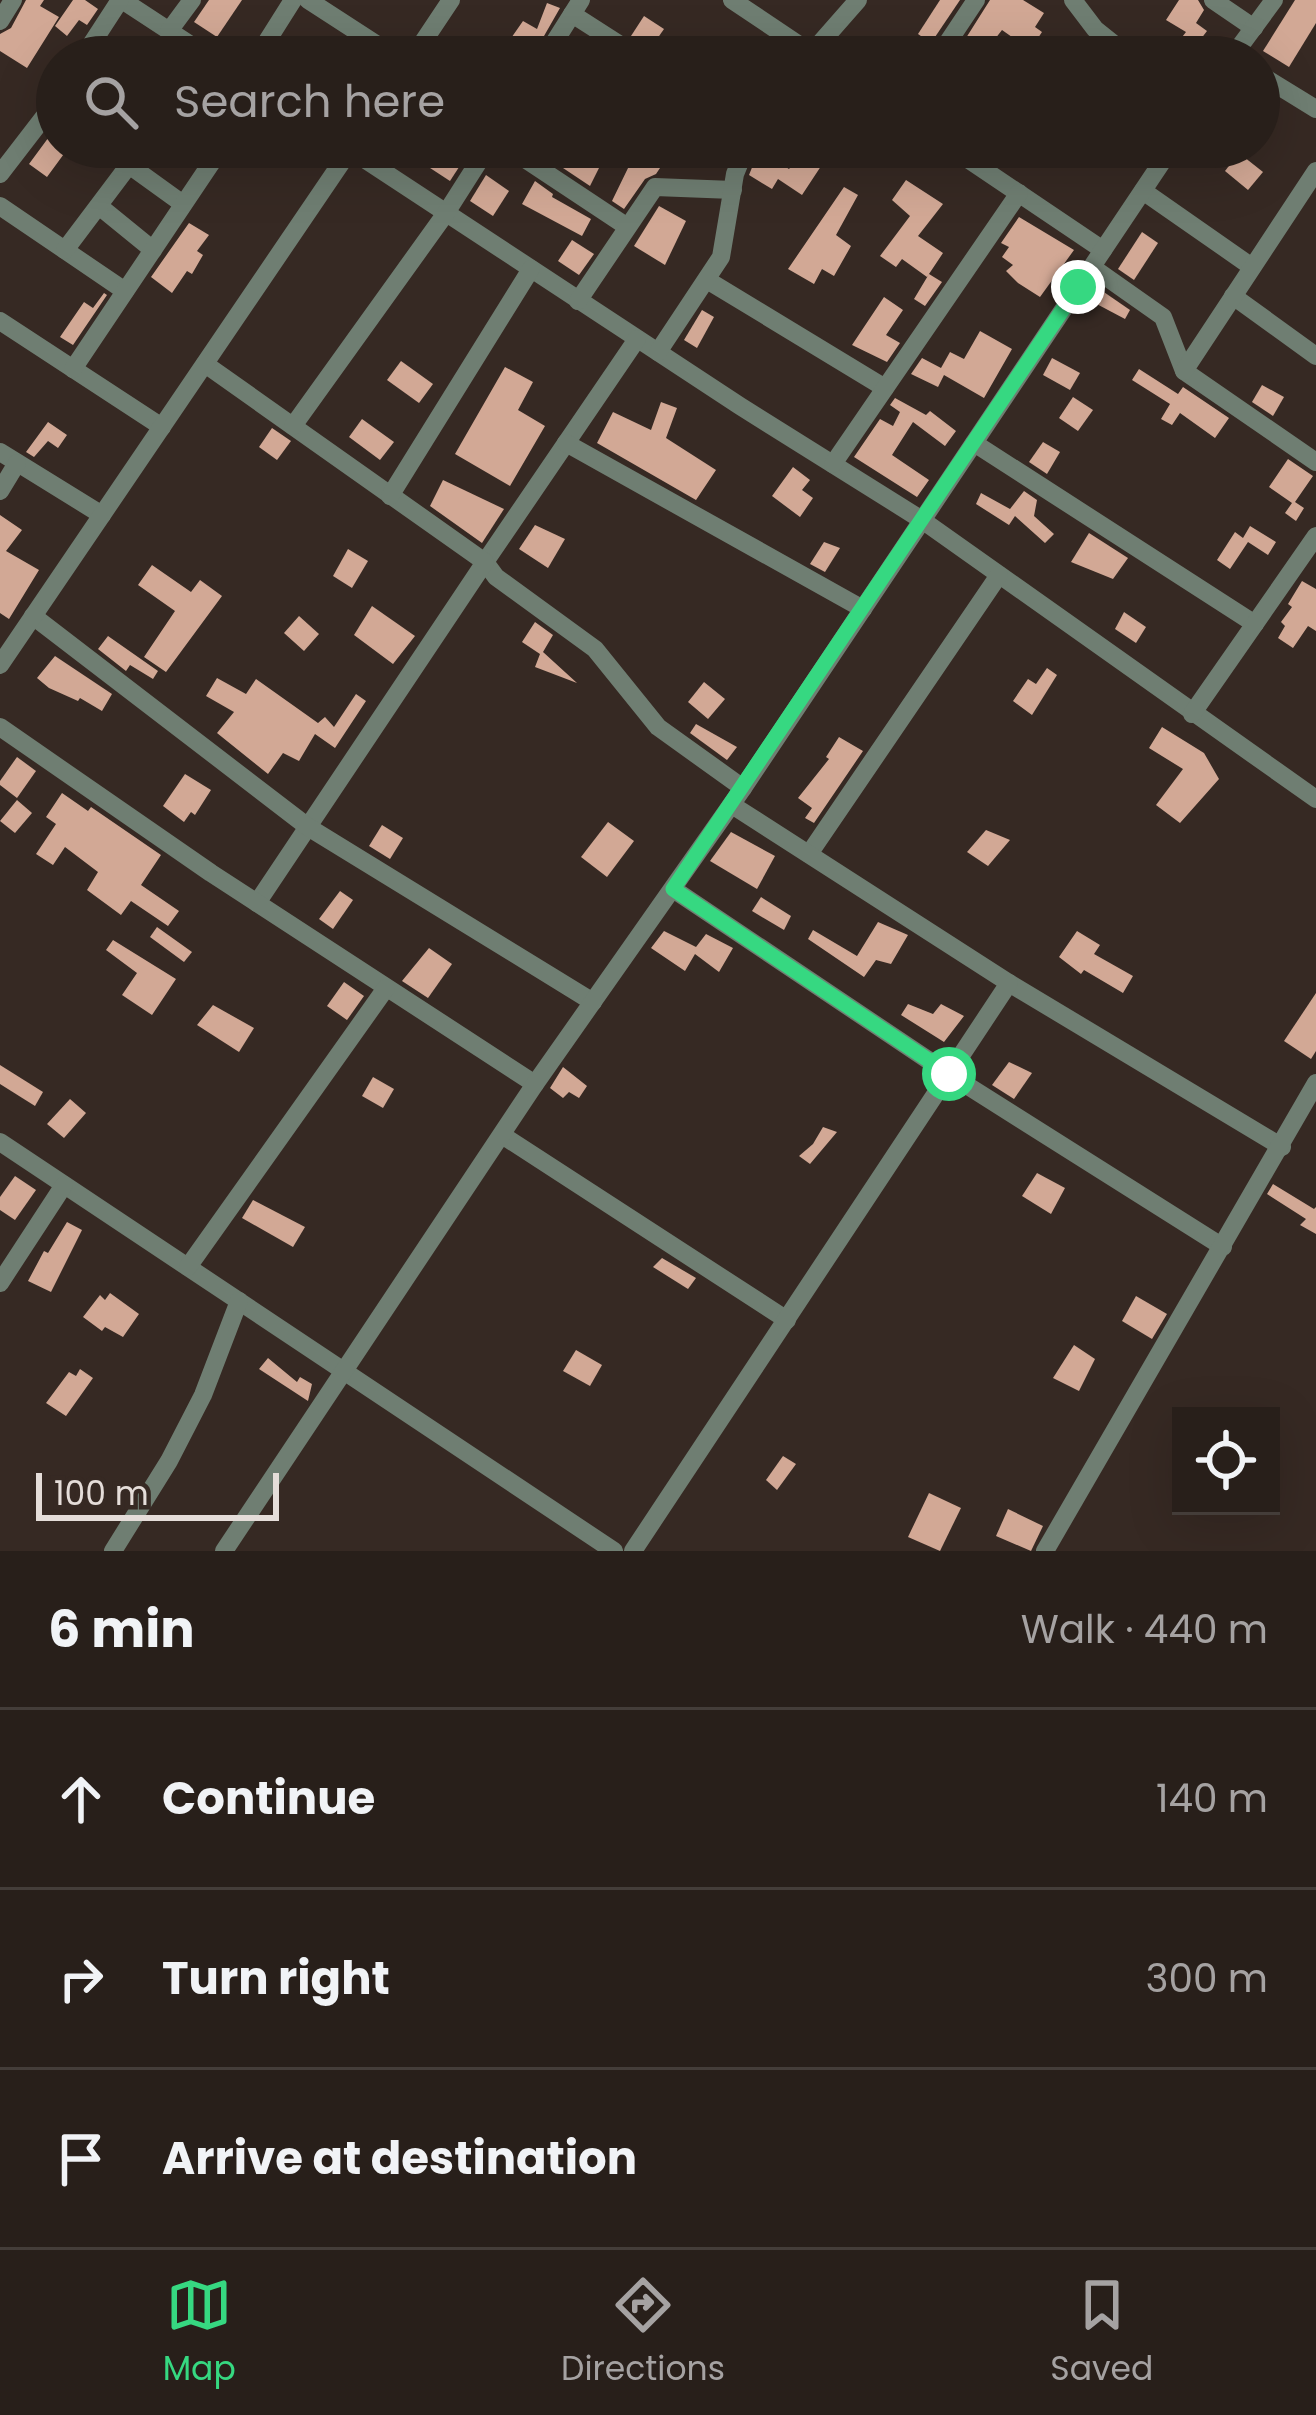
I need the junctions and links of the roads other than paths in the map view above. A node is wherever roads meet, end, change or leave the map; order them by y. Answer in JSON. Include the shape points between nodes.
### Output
{"nodes":[{"id":1,"x":13,"y":0,"type":"edge"},
{"id":2,"x":121,"y":0,"type":"edge"},
{"id":3,"x":192,"y":0,"type":"edge"},
{"id":4,"x":293,"y":0,"type":"edge"},
{"id":5,"x":451,"y":0,"type":"edge"},
{"id":6,"x":732,"y":0,"type":"edge"},
{"id":7,"x":858,"y":0,"type":"edge"},
{"id":8,"x":976,"y":0,"type":"edge"},
{"id":9,"x":1073,"y":0,"type":"edge"},
{"id":10,"x":1213,"y":0,"type":"edge"},
{"id":11,"x":1274,"y":0,"type":"edge"},
{"id":12,"x":322,"y":3,"type":"edge"},
{"id":13,"x":577,"y":7,"type":"edge"},
{"id":14,"x":0,"y":21,"type":"edge"},
{"id":15,"x":1254,"y":28,"type":"junction"},
{"id":16,"x":170,"y":31,"type":"junction"},
{"id":17,"x":97,"y":36,"type":"edge"},
{"id":18,"x":177,"y":36,"type":"edge"},
{"id":19,"x":270,"y":36,"type":"edge"},
{"id":20,"x":367,"y":36,"type":"edge"},
{"id":21,"x":426,"y":36,"type":"edge"},
{"id":22,"x":558,"y":36,"type":"edge"},
{"id":23,"x":612,"y":36,"type":"edge"},
{"id":24,"x":783,"y":36,"type":"edge"},
{"id":25,"x":828,"y":36,"type":"edge"},
{"id":26,"x":952,"y":36,"type":"edge"},
{"id":27,"x":1104,"y":36,"type":"edge"},
{"id":28,"x":1248,"y":36,"type":"edge"},
{"id":29,"x":1280,"y":85,"type":"edge"},
{"id":30,"x":1314,"y":104,"type":"edge"},
{"id":31,"x":36,"y":129,"type":"edge"},
{"id":32,"x":2,"y":167,"type":"edge"},
{"id":33,"x":127,"y":168,"type":"edge"},
{"id":34,"x":133,"y":168,"type":"edge"},
{"id":35,"x":208,"y":168,"type":"edge"},
{"id":36,"x":336,"y":168,"type":"edge"},
{"id":37,"x":379,"y":168,"type":"edge"},
{"id":38,"x":475,"y":168,"type":"edge"},
{"id":39,"x":539,"y":168,"type":"edge"},
{"id":40,"x":740,"y":168,"type":"edge"},
{"id":41,"x":982,"y":168,"type":"edge"},
{"id":42,"x":1158,"y":168,"type":"edge"},
{"id":43,"x":1316,"y":171,"type":"edge"},
{"id":44,"x":733,"y":190,"type":"junction"},
{"id":45,"x":1143,"y":190,"type":"junction"},
{"id":46,"x":1019,"y":193,"type":"junction"},
{"id":47,"x":183,"y":204,"type":"junction"},
{"id":48,"x":0,"y":206,"type":"edge"},
{"id":49,"x":99,"y":206,"type":"junction"},
{"id":50,"x":446,"y":213,"type":"junction"},
{"id":51,"x":626,"y":226,"type":"junction"},
{"id":52,"x":65,"y":250,"type":"junction"},
{"id":53,"x":153,"y":250,"type":"junction"},
{"id":54,"x":1098,"y":258,"type":"junction"},
{"id":55,"x":1252,"y":267,"type":"junction"},
{"id":56,"x":531,"y":269,"type":"junction"},
{"id":57,"x":707,"y":280,"type":"junction"},
{"id":58,"x":125,"y":291,"type":"junction"},
{"id":59,"x":1233,"y":296,"type":"junction"},
{"id":60,"x":578,"y":301,"type":"junction"},
{"id":61,"x":0,"y":321,"type":"edge"},
{"id":62,"x":637,"y":339,"type":"junction"},
{"id":63,"x":658,"y":352,"type":"junction"},
{"id":64,"x":1316,"y":356,"type":"edge"},
{"id":65,"x":205,"y":364,"type":"junction"},
{"id":66,"x":74,"y":369,"type":"junction"},
{"id":67,"x":1184,"y":371,"type":"junction"},
{"id":68,"x":885,"y":388,"type":"junction"},
{"id":69,"x":293,"y":426,"type":"junction"},
{"id":70,"x":161,"y":427,"type":"junction"},
{"id":71,"x":974,"y":442,"type":"junction"},
{"id":72,"x":566,"y":443,"type":"junction"},
{"id":73,"x":9,"y":458,"type":"edge"},
{"id":74,"x":1316,"y":463,"type":"edge"},
{"id":75,"x":832,"y":464,"type":"junction"},
{"id":76,"x":0,"y":490,"type":"edge"},
{"id":77,"x":390,"y":496,"type":"junction"},
{"id":78,"x":102,"y":514,"type":"junction"},
{"id":79,"x":922,"y":520,"type":"junction"},
{"id":80,"x":1316,"y":536,"type":"edge"},
{"id":81,"x":485,"y":562,"type":"junction"},
{"id":82,"x":998,"y":575,"type":"junction"},
{"id":83,"x":863,"y":609,"type":"junction"},
{"id":84,"x":34,"y":616,"type":"junction"},
{"id":85,"x":1255,"y":624,"type":"junction"},
{"id":86,"x":0,"y":665,"type":"edge"},
{"id":87,"x":1192,"y":714,"type":"junction"},
{"id":88,"x":0,"y":727,"type":"edge"},
{"id":89,"x":738,"y":796,"type":"junction"},
{"id":90,"x":1316,"y":799,"type":"edge"},
{"id":91,"x":308,"y":827,"type":"junction"},
{"id":92,"x":809,"y":854,"type":"junction"},
{"id":93,"x":673,"y":889,"type":"junction"},
{"id":94,"x":257,"y":903,"type":"junction"},
{"id":95,"x":1009,"y":983,"type":"junction"},
{"id":96,"x":386,"y":988,"type":"junction"},
{"id":97,"x":593,"y":1002,"type":"junction"},
{"id":98,"x":949,"y":1074,"type":"junction"},
{"id":99,"x":1316,"y":1083,"type":"edge"},
{"id":100,"x":536,"y":1084,"type":"junction"},
{"id":101,"x":502,"y":1135,"type":"junction"},
{"id":102,"x":0,"y":1142,"type":"edge"},
{"id":103,"x":1282,"y":1147,"type":"junction"},
{"id":104,"x":64,"y":1185,"type":"junction"},
{"id":105,"x":1223,"y":1246,"type":"junction"},
{"id":106,"x":188,"y":1268,"type":"junction"},
{"id":107,"x":2,"y":1277,"type":"edge"},
{"id":108,"x":239,"y":1301,"type":"junction"},
{"id":109,"x":788,"y":1319,"type":"junction"},
{"id":110,"x":345,"y":1372,"type":"junction"},
{"id":111,"x":112,"y":1551,"type":"edge"},
{"id":112,"x":224,"y":1551,"type":"edge"},
{"id":113,"x":614,"y":1551,"type":"edge"},
{"id":114,"x":633,"y":1551,"type":"edge"},
{"id":115,"x":1046,"y":1551,"type":"edge"}],
"edges":[{"from":1,"to":14,"type":"street"},
{"from":2,"to":16,"type":"street"},
{"from":2,"to":17,"type":"street"},
{"from":3,"to":16,"type":"street"},
{"from":4,"to":19,"type":"street"},
{"from":5,"to":21,"type":"street"},
{"from":6,"to":24,"type":"street"},
{"from":7,"to":25,"type":"street"},
{"from":8,"to":26,"type":"street"},
{"from":9,"to":27,"type":"street"},
{"from":10,"to":15,"type":"street"},
{"from":11,"to":15,"type":"street"},
{"from":12,"to":20,"type":"street"},
{"from":13,"to":22,"type":"street"},
{"from":13,"to":23,"type":"street"},
{"from":15,"to":28,"type":"street"},
{"from":16,"to":18,"type":"street"},
{"from":29,"to":30,"type":"street"},
{"from":31,"to":32,"type":"street"},
{"from":33,"to":49,"type":"street"},
{"from":34,"to":47,"type":"street"},
{"from":35,"to":47,"type":"street"},
{"from":36,"to":65,"type":"street"},
{"from":37,"to":50,"type":"street"},
{"from":38,"to":50,"type":"street"},
{"from":39,"to":51,"type":"street"},
{"from":40,"to":44,"type":"street"},
{"from":41,"to":46,"type":"street"},
{"from":42,"to":45,"type":"street"},
{"from":43,"to":55,"type":"street"},
{"from":44,"to":51,"type":"street","via":[[655,188]]},
{"from":44,"to":57,"type":"street","via":[[721,257]]},
{"from":45,"to":54,"type":"street"},
{"from":45,"to":55,"type":"street"},
{"from":46,"to":54,"type":"street"},
{"from":46,"to":68,"type":"street"},
{"from":47,"to":53,"type":"street"},
{"from":48,"to":52,"type":"street"},
{"from":49,"to":52,"type":"street"},
{"from":49,"to":53,"type":"street"},
{"from":50,"to":56,"type":"street"},
{"from":50,"to":69,"type":"street"},
{"from":51,"to":60,"type":"street"},
{"from":52,"to":58,"type":"street"},
{"from":53,"to":58,"type":"street"},
{"from":54,"to":67,"type":"street","via":[[1163,317]]},
{"from":54,"to":71,"type":"street"},
{"from":55,"to":59,"type":"street"},
{"from":56,"to":60,"type":"street"},
{"from":56,"to":77,"type":"street"},
{"from":57,"to":63,"type":"street"},
{"from":57,"to":68,"type":"street"},
{"from":58,"to":66,"type":"street"},
{"from":59,"to":64,"type":"street"},
{"from":59,"to":67,"type":"street"},
{"from":60,"to":62,"type":"street"},
{"from":61,"to":66,"type":"street"},
{"from":62,"to":63,"type":"street"},
{"from":62,"to":72,"type":"street"},
{"from":63,"to":75,"type":"street"},
{"from":65,"to":69,"type":"street"},
{"from":65,"to":70,"type":"street"},
{"from":66,"to":70,"type":"street"},
{"from":67,"to":74,"type":"street"},
{"from":68,"to":75,"type":"street"},
{"from":69,"to":77,"type":"street"},
{"from":70,"to":78,"type":"street"},
{"from":71,"to":79,"type":"street"},
{"from":71,"to":85,"type":"street"},
{"from":72,"to":81,"type":"street"},
{"from":72,"to":83,"type":"street"},
{"from":73,"to":76,"type":"street"},
{"from":73,"to":78,"type":"street"},
{"from":75,"to":79,"type":"street"},
{"from":77,"to":81,"type":"street"},
{"from":78,"to":84,"type":"street"},
{"from":79,"to":82,"type":"street"},
{"from":79,"to":83,"type":"street"},
{"from":80,"to":85,"type":"street"},
{"from":81,"to":89,"type":"street","via":[[595,649],[658,727]]},
{"from":81,"to":91,"type":"street"},
{"from":82,"to":87,"type":"street"},
{"from":82,"to":92,"type":"street"},
{"from":83,"to":89,"type":"street"},
{"from":84,"to":86,"type":"street"},
{"from":84,"to":91,"type":"street"},
{"from":85,"to":87,"type":"street"},
{"from":87,"to":90,"type":"street"},
{"from":88,"to":94,"type":"street"},
{"from":89,"to":92,"type":"street"},
{"from":89,"to":93,"type":"street"},
{"from":91,"to":94,"type":"street"},
{"from":91,"to":97,"type":"street"},
{"from":92,"to":95,"type":"street"},
{"from":93,"to":97,"type":"street"},
{"from":93,"to":98,"type":"street"},
{"from":94,"to":96,"type":"street"},
{"from":95,"to":98,"type":"street"},
{"from":95,"to":103,"type":"street"},
{"from":96,"to":100,"type":"street"},
{"from":96,"to":106,"type":"street"},
{"from":97,"to":100,"type":"street"},
{"from":98,"to":105,"type":"street"},
{"from":98,"to":109,"type":"street"},
{"from":99,"to":103,"type":"street"},
{"from":100,"to":101,"type":"street"},
{"from":101,"to":109,"type":"street"},
{"from":101,"to":110,"type":"street"},
{"from":102,"to":104,"type":"street"},
{"from":103,"to":105,"type":"street"},
{"from":104,"to":106,"type":"street"},
{"from":104,"to":107,"type":"street"},
{"from":105,"to":115,"type":"street"},
{"from":106,"to":108,"type":"street"},
{"from":108,"to":110,"type":"street"},
{"from":108,"to":111,"type":"street","via":[[203,1395]]},
{"from":109,"to":114,"type":"street"},
{"from":110,"to":112,"type":"street"},
{"from":110,"to":113,"type":"street"}]}
